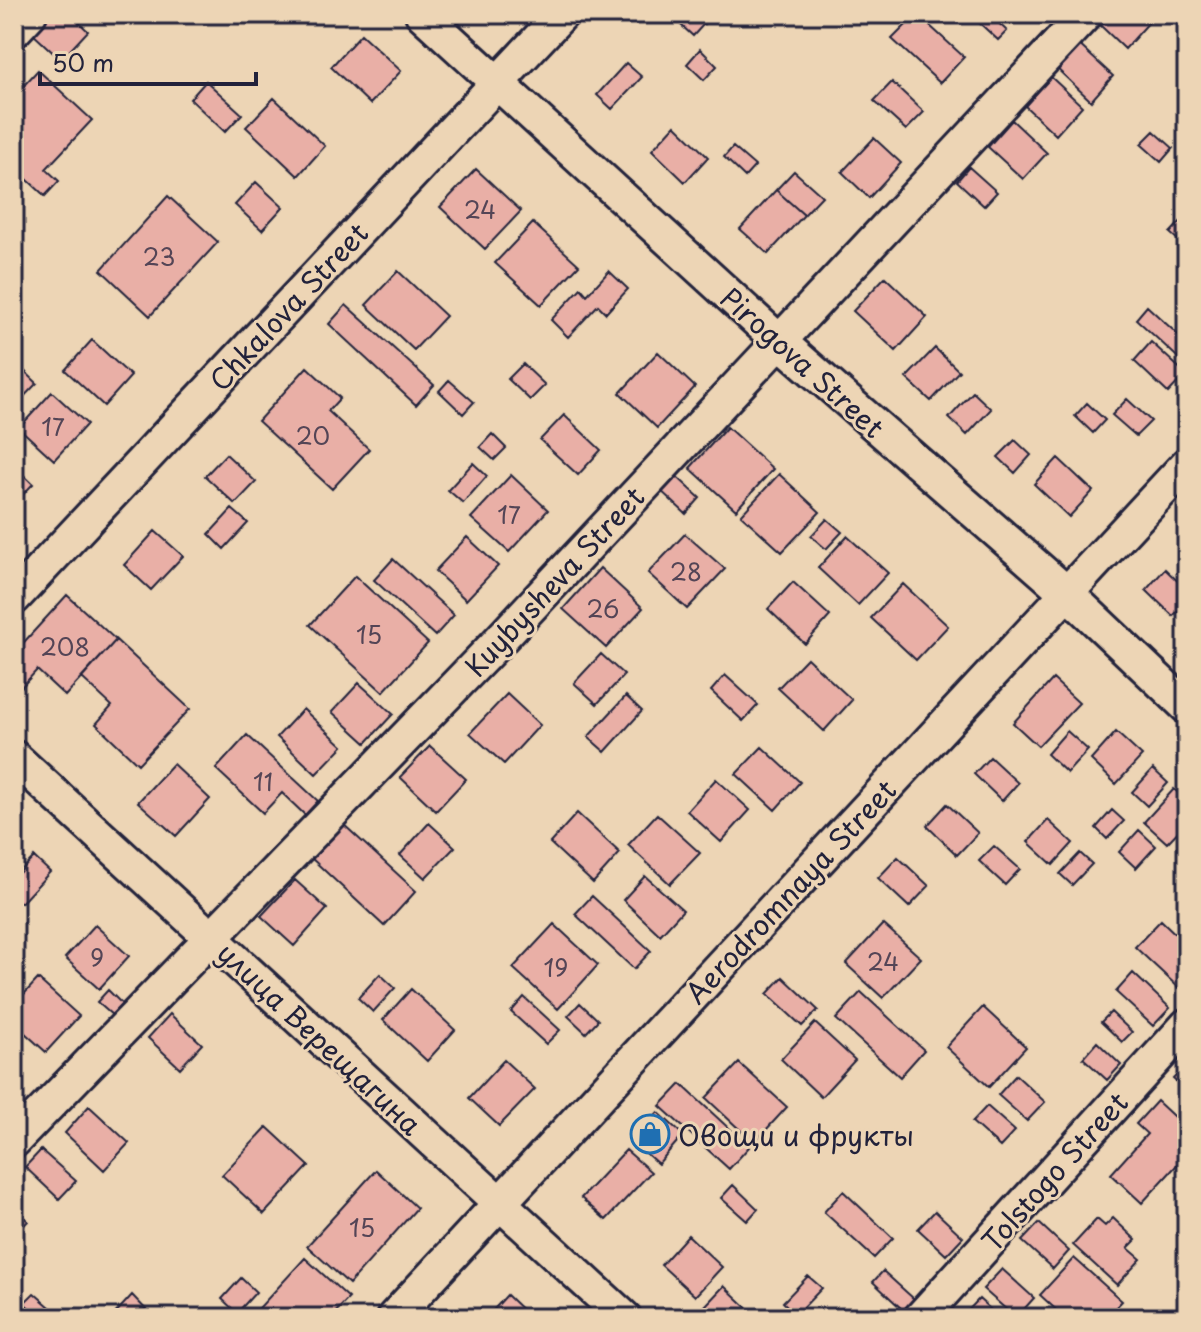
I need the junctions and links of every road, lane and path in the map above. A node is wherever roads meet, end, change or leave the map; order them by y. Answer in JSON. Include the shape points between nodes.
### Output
{"nodes":[{"id":1,"x":30,"y":14,"type":"edge"},
{"id":2,"x":422,"y":14,"type":"edge"},
{"id":3,"x":562,"y":14,"type":"edge"},
{"id":4,"x":1086,"y":14,"type":"edge"},
{"id":5,"x":14,"y":31,"type":"edge"},
{"id":6,"x":496,"y":84,"type":"junction"},
{"id":7,"x":778,"y":340,"type":"junction"},
{"id":8,"x":1187,"y":464,"type":"edge"},
{"id":9,"x":1068,"y":594,"type":"junction"},
{"id":10,"x":14,"y":598,"type":"edge"},
{"id":11,"x":1187,"y":707,"type":"edge"},
{"id":12,"x":14,"y":757,"type":"edge"},
{"id":13,"x":211,"y":938,"type":"junction"},
{"id":14,"x":1187,"y":1025,"type":"edge"},
{"id":15,"x":14,"y":1141,"type":"edge"},
{"id":16,"x":499,"y":1202,"type":"junction"},
{"id":17,"x":393,"y":1318,"type":"edge"},
{"id":18,"x":625,"y":1318,"type":"edge"},
{"id":19,"x":920,"y":1318,"type":"edge"}],
"edges":[{"from":1,"to":5,"type":"street"},
{"from":2,"to":6,"type":"street","name":"Pirogova Street"},
{"from":3,"to":6,"type":"street","name":"Chkalova Street"},
{"from":4,"to":7,"type":"street","name":"Kuybysheva Street"},
{"from":6,"to":7,"type":"street","name":"Pirogova Street"},
{"from":6,"to":10,"type":"street","name":"Chkalova Street"},
{"from":7,"to":9,"type":"street","name":"Pirogova Street"},
{"from":7,"to":13,"type":"street","name":"Kuybysheva Street","via":[[495,645]]},
{"from":8,"to":9,"type":"street","name":"Aerodromnaya Street"},
{"from":9,"to":11,"type":"street","name":"Pirogova Street"},
{"from":9,"to":16,"type":"street","name":"Aerodromnaya Street"},
{"from":12,"to":13,"type":"street","name":"улица Верещагина"},
{"from":13,"to":15,"type":"street","name":"Kuybysheva Street"},
{"from":13,"to":16,"type":"street","name":"улица Верещагина"},
{"from":14,"to":19,"type":"street","name":"Tolstogo Street"},
{"from":16,"to":17,"type":"street","name":"Aerodromnaya Street"},
{"from":16,"to":18,"type":"street","name":"улица Верещагина"}]}
